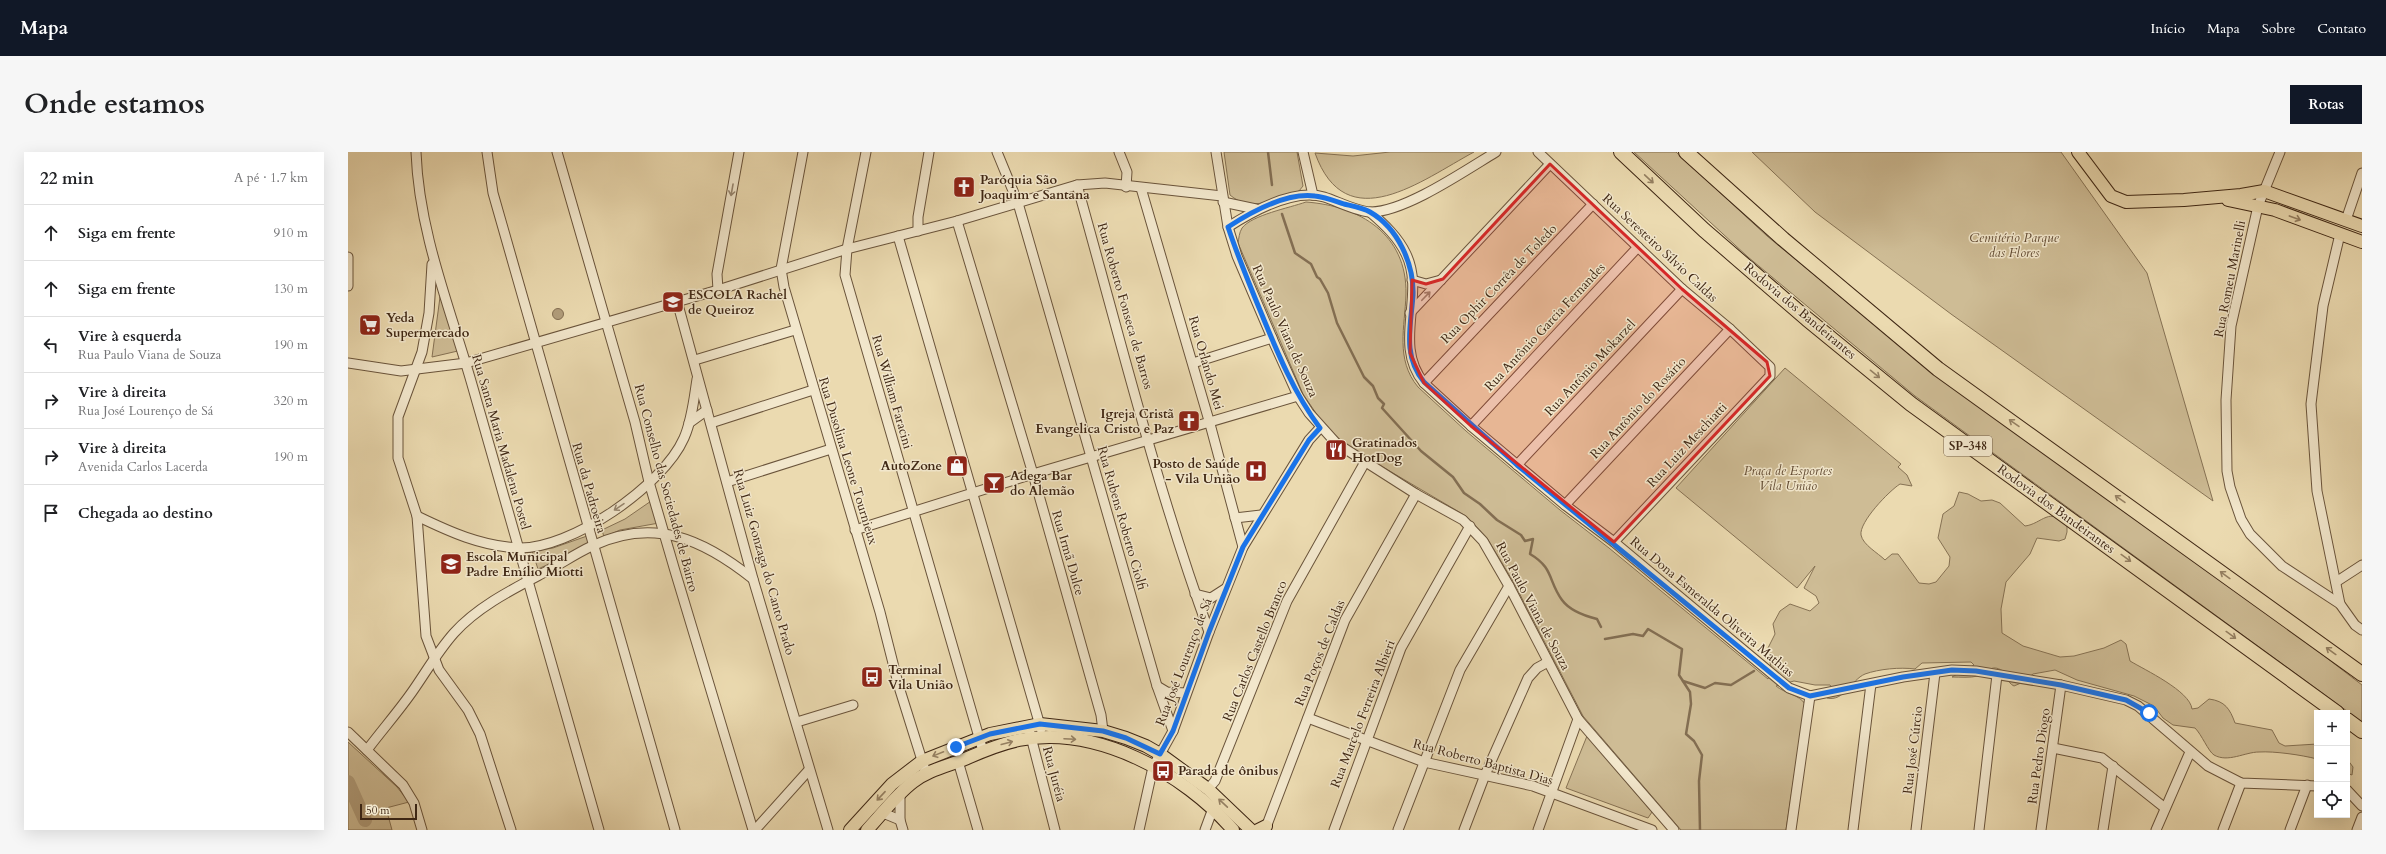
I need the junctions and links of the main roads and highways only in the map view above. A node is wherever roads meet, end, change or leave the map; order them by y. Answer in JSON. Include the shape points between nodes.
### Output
{"nodes":[{"id":1,"x":1621,"y":152,"type":"edge"},
{"id":2,"x":1686,"y":152,"type":"edge"},
{"id":3,"x":2078,"y":152,"type":"edge"},
{"id":4,"x":2214,"y":197,"type":"junction"},
{"id":5,"x":2362,"y":226,"type":"edge"},
{"id":6,"x":2362,"y":242,"type":"edge"},
{"id":7,"x":2362,"y":674,"type":"edge"},
{"id":8,"x":2334,"y":710,"type":"edge"},
{"id":9,"x":2350,"y":722,"type":"edge"},
{"id":10,"x":2362,"y":730,"type":"edge"},
{"id":11,"x":850,"y":830,"type":"edge"},
{"id":12,"x":867,"y":830,"type":"edge"},
{"id":13,"x":1233,"y":830,"type":"edge"},
{"id":14,"x":1251,"y":830,"type":"edge"}],
"edges":[{"from":1,"to":8,"type":"highway","name":"Rodovia dos Bandeirantes","number":"SP-348","one_way":true,"via":[[1704,230],[1807,319],[1912,404]]},
{"from":7,"to":2,"type":"highway","one_way":true,"via":[[1938,369],[1783,239]]},
{"from":3,"to":4,"type":"main road","via":[[2111,196],[2126,202],[2146,203]]},
{"from":4,"to":5,"type":"main road","via":[[2264,191]]},
{"from":4,"to":6,"type":"main road","one_way":true,"via":[[2258,206]]},
{"from":9,"to":10,"type":"highway"},
{"from":14,"to":11,"type":"main road","one_way":true,"via":[[1208,789],[1160,754],[1126,738],[1103,731],[1034,725],[979,738],[922,761],[892,784]]},
{"from":12,"to":13,"type":"main road","one_way":true,"via":[[912,782],[926,773],[983,751],[1020,740],[1043,738],[1080,740],[1104,745],[1139,759],[1177,782]]}]}
